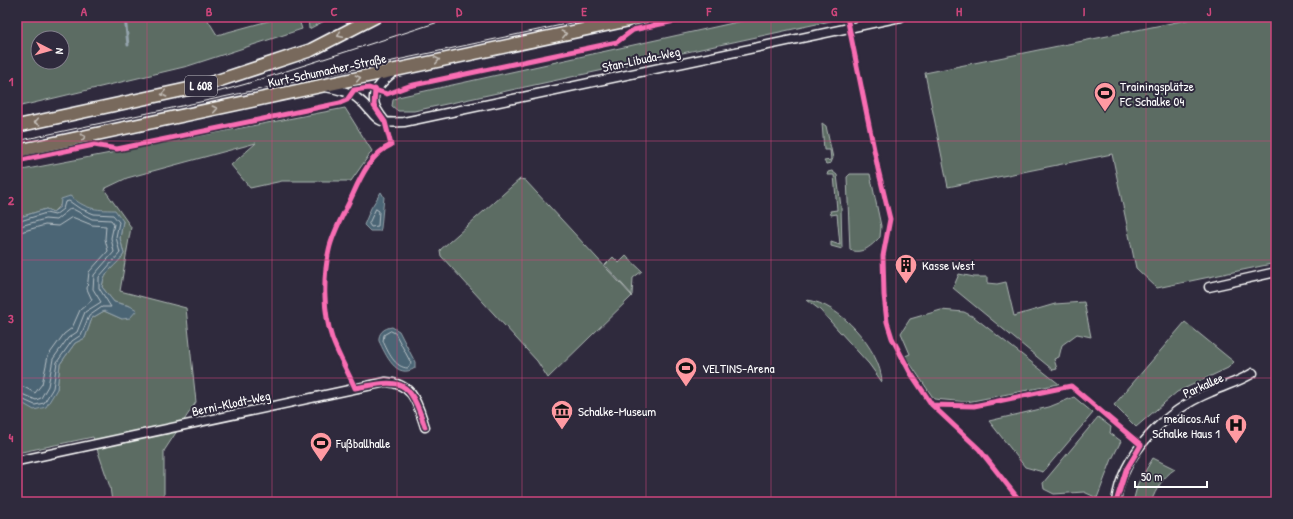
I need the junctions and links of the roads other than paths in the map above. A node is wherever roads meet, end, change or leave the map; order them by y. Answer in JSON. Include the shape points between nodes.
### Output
{"nodes":[{"id":1,"x":375,"y":17,"type":"edge"},
{"id":2,"x":643,"y":17,"type":"edge"},
{"id":3,"x":901,"y":17,"type":"edge"},
{"id":4,"x":399,"y":68,"type":"junction"},
{"id":5,"x":320,"y":86,"type":"junction"},
{"id":6,"x":386,"y":122,"type":"junction"},
{"id":7,"x":17,"y":126,"type":"edge"},
{"id":8,"x":17,"y":151,"type":"edge"},
{"id":9,"x":1276,"y":272,"type":"edge"},
{"id":10,"x":1209,"y":287,"type":"dead end"},
{"id":11,"x":1253,"y":373,"type":"dead end"},
{"id":12,"x":424,"y":427,"type":"dead end"},
{"id":13,"x":17,"y":461,"type":"edge"},
{"id":14,"x":1116,"y":502,"type":"edge"}],
"edges":[{"from":1,"to":7,"type":"main road","name":"Kurt-Schumacher-Straße","number":"L 608","one_way":true,"via":[[311,50],[202,86]]},
{"from":4,"to":2,"type":"main road","name":"Kurt-Schumacher-Straße","number":"L 608","one_way":true},
{"from":3,"to":6,"type":"street","name":"Stan-Libuda-Weg","via":[[404,122]]},
{"from":5,"to":4,"type":"main road","name":"Kurt-Schumacher-Straße","number":"L 608","one_way":true},
{"from":4,"to":6,"type":"street","via":[[375,89],[374,106]]},
{"from":5,"to":6,"type":"street","via":[[358,98],[377,120]]},
{"from":8,"to":5,"type":"main road","name":"Kurt-Schumacher-Straße","number":"L 608","one_way":true},
{"from":9,"to":10,"type":"street"},
{"from":11,"to":14,"type":"street","name":"Parkallee","via":[[1182,407],[1160,425],[1133,457]]},
{"from":12,"to":13,"type":"street","name":"Berni-Klodt-Weg","via":[[411,392],[404,386],[386,382]]}]}
